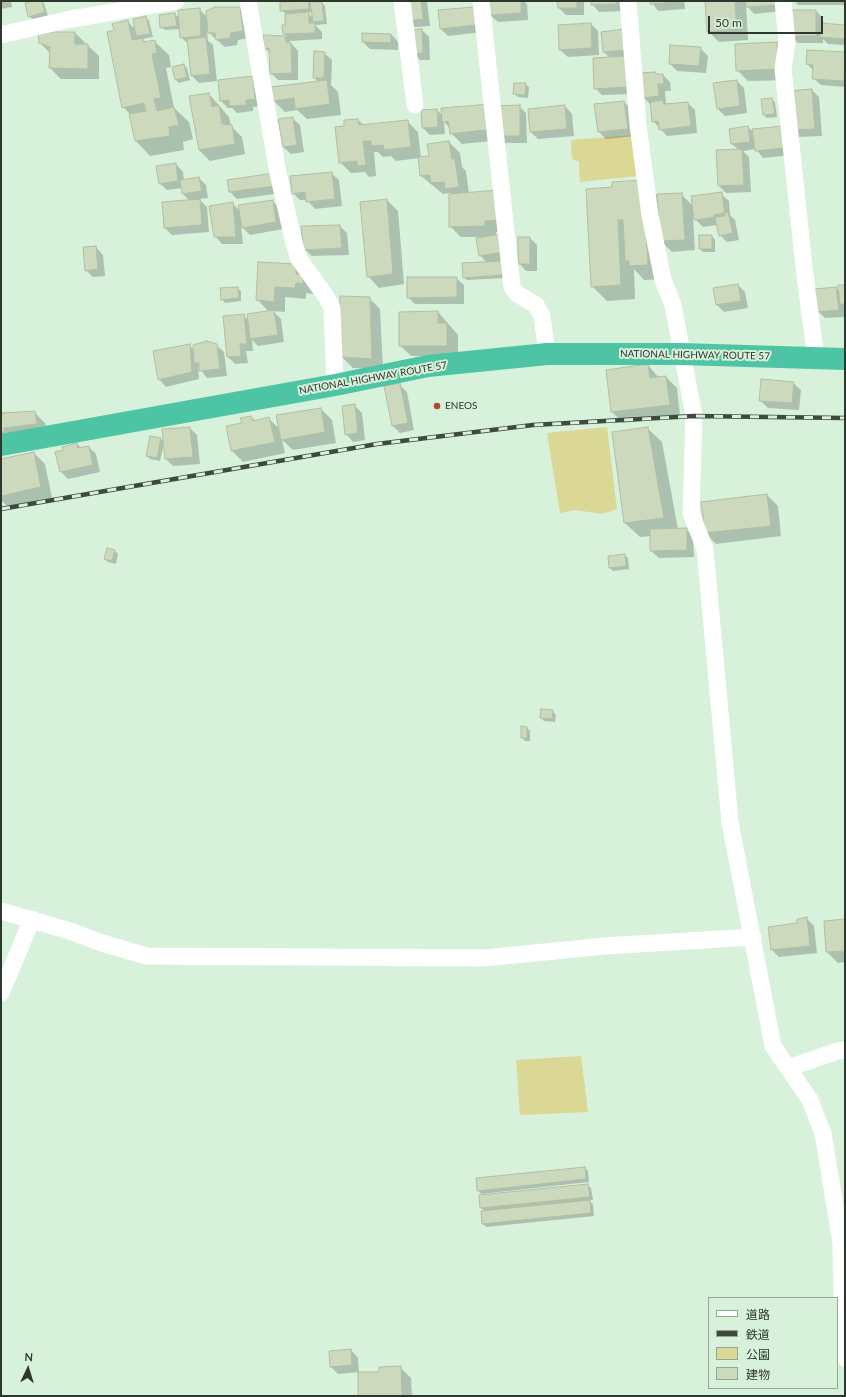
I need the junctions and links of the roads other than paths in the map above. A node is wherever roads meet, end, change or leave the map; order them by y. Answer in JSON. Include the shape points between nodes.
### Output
{"nodes":[{"id":1,"x":176,"y":1,"type":"edge"},
{"id":2,"x":248,"y":1,"type":"edge"},
{"id":3,"x":402,"y":1,"type":"edge"},
{"id":4,"x":481,"y":1,"type":"edge"},
{"id":5,"x":628,"y":1,"type":"edge"},
{"id":6,"x":783,"y":1,"type":"edge"},
{"id":7,"x":1,"y":35,"type":"edge"},
{"id":8,"x":415,"y":105,"type":"dead end"},
{"id":9,"x":547,"y":354,"type":"junction"},
{"id":10,"x":681,"y":354,"type":"junction"},
{"id":11,"x":816,"y":358,"type":"junction"},
{"id":12,"x":845,"y":359,"type":"edge"},
{"id":13,"x":335,"y":385,"type":"junction"},
{"id":14,"x":1,"y":445,"type":"edge"},
{"id":15,"x":1,"y":911,"type":"edge"},
{"id":16,"x":32,"y":920,"type":"junction"},
{"id":17,"x":753,"y":937,"type":"junction"},
{"id":18,"x":1,"y":993,"type":"edge"},
{"id":19,"x":845,"y":1050,"type":"edge"},
{"id":20,"x":788,"y":1068,"type":"junction"},
{"id":21,"x":845,"y":1358,"type":"edge"}],
"edges":[{"from":1,"to":7,"type":"street","via":[[66,20]]},
{"from":2,"to":13,"type":"street","via":[[278,174],[294,243],[299,259],[332,308]]},
{"from":3,"to":8,"type":"street"},
{"from":4,"to":9,"type":"street","via":[[511,281],[516,293],[536,305],[542,316]]},
{"from":5,"to":10,"type":"street","via":[[638,125],[650,214],[663,280],[673,305]]},
{"from":6,"to":11,"type":"street","via":[[787,42],[783,69]]},
{"from":9,"to":10,"type":"highway","name":"NATIONAL HIGHWAY ROUTE 57"},
{"from":9,"to":13,"type":"highway","name":"NATIONAL HIGHWAY ROUTE 57","via":[[428,366]]},
{"from":10,"to":11,"type":"highway","name":"NATIONAL HIGHWAY ROUTE 57"},
{"from":10,"to":17,"type":"street","via":[[694,416],[692,513],[705,549],[730,822]]},
{"from":11,"to":12,"type":"highway","name":"NATIONAL HIGHWAY ROUTE 57"},
{"from":13,"to":14,"type":"highway","name":"NATIONAL HIGHWAY ROUTE 57"},
{"from":15,"to":16,"type":"street"},
{"from":16,"to":17,"type":"street","via":[[146,956],[484,958],[605,946]]},
{"from":16,"to":18,"type":"street"},
{"from":17,"to":20,"type":"street","via":[[773,1046]]},
{"from":19,"to":20,"type":"street"},
{"from":20,"to":21,"type":"street","via":[[810,1100],[823,1133],[841,1244]]}]}
